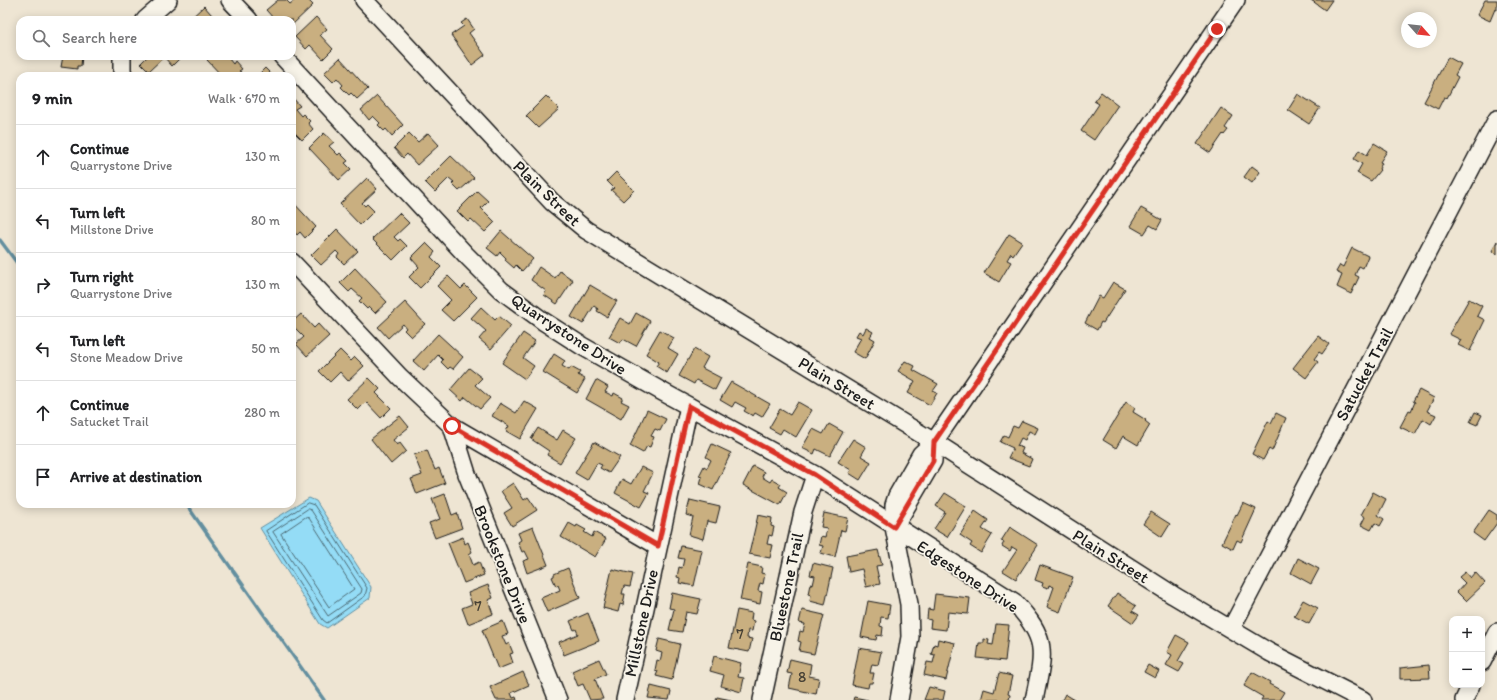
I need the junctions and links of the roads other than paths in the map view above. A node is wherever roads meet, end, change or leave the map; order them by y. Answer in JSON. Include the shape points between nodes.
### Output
{"nodes":[{"id":1,"x":168,"y":0,"type":"edge"},
{"id":2,"x":230,"y":0,"type":"edge"},
{"id":3,"x":364,"y":0,"type":"edge"},
{"id":4,"x":1236,"y":0,"type":"edge"},
{"id":5,"x":150,"y":16,"type":"edge"},
{"id":6,"x":245,"y":16,"type":"edge"},
{"id":7,"x":122,"y":60,"type":"edge"},
{"id":8,"x":286,"y":60,"type":"edge"},
{"id":9,"x":122,"y":72,"type":"edge"},
{"id":10,"x":1497,"y":119,"type":"edge"},
{"id":11,"x":296,"y":266,"type":"edge"},
{"id":12,"x":689,"y":406,"type":"junction"},
{"id":13,"x":452,"y":426,"type":"junction"},
{"id":14,"x":934,"y":442,"type":"junction"},
{"id":15,"x":815,"y":475,"type":"junction"},
{"id":16,"x":894,"y":527,"type":"junction"},
{"id":17,"x":658,"y":546,"type":"junction"},
{"id":18,"x":1231,"y":629,"type":"junction"},
{"id":19,"x":1497,"y":632,"type":"edge"},
{"id":20,"x":1485,"y":656,"type":"edge"},
{"id":21,"x":1470,"y":688,"type":"edge"},
{"id":22,"x":558,"y":700,"type":"edge"},
{"id":23,"x":625,"y":700,"type":"edge"},
{"id":24,"x":762,"y":700,"type":"edge"},
{"id":25,"x":898,"y":700,"type":"edge"},
{"id":26,"x":1034,"y":700,"type":"edge"},
{"id":27,"x":1363,"y":700,"type":"edge"},
{"id":28,"x":1464,"y":700,"type":"edge"}],
"edges":[{"from":1,"to":5,"type":"street"},
{"from":2,"to":6,"type":"street"},
{"from":3,"to":14,"type":"street","name":"Plain Street","via":[[552,202],[574,221],[613,248]]},
{"from":4,"to":14,"type":"street"},
{"from":7,"to":9,"type":"street"},
{"from":8,"to":12,"type":"street","name":"Quarrystone Drive","via":[[501,290],[582,346]]},
{"from":10,"to":18,"type":"street","name":"Satucket Trail"},
{"from":11,"to":13,"type":"street","via":[[400,377]]},
{"from":12,"to":15,"type":"street","name":"Quarrystone Drive"},
{"from":12,"to":17,"type":"street","name":"Millstone Drive"},
{"from":13,"to":17,"type":"street"},
{"from":13,"to":22,"type":"street","name":"Brookstone Drive","via":[[466,474]]},
{"from":14,"to":16,"type":"street","via":[[933,461]]},
{"from":14,"to":18,"type":"street","name":"Plain Street","via":[[1119,561]]},
{"from":15,"to":16,"type":"street","name":"Quarrystone Drive"},
{"from":15,"to":24,"type":"street","name":"Bluestone Trail","via":[[803,512]]},
{"from":16,"to":25,"type":"street","via":[[909,604],[910,637]]},
{"from":16,"to":26,"type":"street","name":"Edgestone Drive","via":[[1014,602],[1028,617],[1040,638],[1042,664]]},
{"from":17,"to":23,"type":"street","name":"Millstone Drive"},
{"from":18,"to":27,"type":"street","name":"Plain Street","via":[[1312,676]]},
{"from":19,"to":20,"type":"street"},
{"from":21,"to":28,"type":"street"}]}
